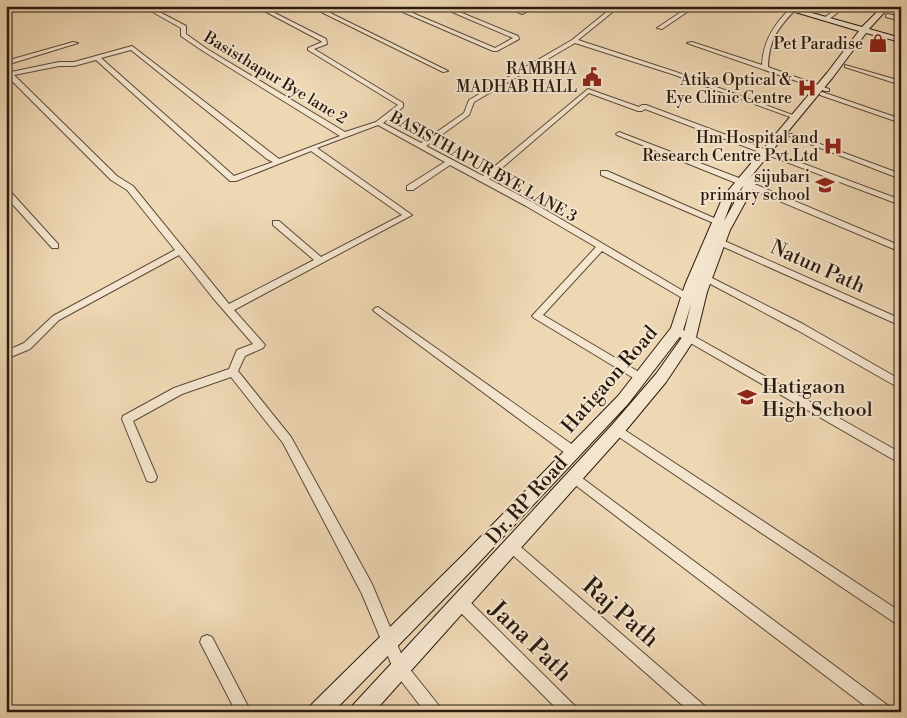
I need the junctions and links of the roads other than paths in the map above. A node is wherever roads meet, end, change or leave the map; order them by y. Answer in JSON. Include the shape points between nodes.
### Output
{"nodes":[{"id":1,"x":13,"y":6,"type":"edge"},
{"id":2,"x":20,"y":6,"type":"edge"},
{"id":3,"x":144,"y":6,"type":"edge"},
{"id":4,"x":257,"y":6,"type":"edge"},
{"id":5,"x":311,"y":6,"type":"edge"},
{"id":6,"x":391,"y":6,"type":"edge"},
{"id":7,"x":440,"y":6,"type":"edge"},
{"id":8,"x":507,"y":6,"type":"edge"},
{"id":9,"x":536,"y":6,"type":"edge"},
{"id":10,"x":618,"y":6,"type":"edge"},
{"id":11,"x":694,"y":6,"type":"edge"},
{"id":12,"x":778,"y":6,"type":"edge"},
{"id":13,"x":844,"y":6,"type":"edge"},
{"id":14,"x":901,"y":8,"type":"edge"},
{"id":15,"x":792,"y":10,"type":"junction"},
{"id":16,"x":6,"y":11,"type":"edge"},
{"id":17,"x":894,"y":11,"type":"edge"},
{"id":18,"x":826,"y":19,"type":"junction"},
{"id":19,"x":660,"y":28,"type":"dead end"},
{"id":20,"x":869,"y":31,"type":"junction"},
{"id":21,"x":901,"y":40,"type":"edge"},
{"id":22,"x":574,"y":41,"type":"junction"},
{"id":23,"x":75,"y":43,"type":"dead end"},
{"id":24,"x":690,"y":43,"type":"dead end"},
{"id":25,"x":97,"y":58,"type":"junction"},
{"id":26,"x":6,"y":62,"type":"edge"},
{"id":27,"x":848,"y":66,"type":"junction"},
{"id":28,"x":765,"y":68,"type":"junction"},
{"id":29,"x":445,"y":71,"type":"dead end"},
{"id":30,"x":8,"y":73,"type":"edge"},
{"id":31,"x":901,"y":83,"type":"edge"},
{"id":32,"x":823,"y":90,"type":"junction"},
{"id":33,"x":795,"y":117,"type":"junction"},
{"id":34,"x":901,"y":121,"type":"edge"},
{"id":35,"x":378,"y":123,"type":"junction"},
{"id":36,"x":619,"y":134,"type":"dead end"},
{"id":37,"x":349,"y":135,"type":"junction"},
{"id":38,"x":791,"y":135,"type":"junction"},
{"id":39,"x":421,"y":146,"type":"junction"},
{"id":40,"x":312,"y":148,"type":"junction"},
{"id":41,"x":771,"y":152,"type":"junction"},
{"id":42,"x":451,"y":161,"type":"junction"},
{"id":43,"x":279,"y":162,"type":"junction"},
{"id":44,"x":604,"y":173,"type":"dead end"},
{"id":45,"x":901,"y":177,"type":"edge"},
{"id":46,"x":485,"y":179,"type":"junction"},
{"id":47,"x":745,"y":183,"type":"junction"},
{"id":48,"x":410,"y":188,"type":"dead end"},
{"id":49,"x":6,"y":192,"type":"edge"},
{"id":50,"x":901,"y":202,"type":"edge"},
{"id":51,"x":276,"y":223,"type":"dead end"},
{"id":52,"x":722,"y":224,"type":"junction"},
{"id":53,"x":720,"y":242,"type":"junction"},
{"id":54,"x":56,"y":246,"type":"dead end"},
{"id":55,"x":601,"y":247,"type":"junction"},
{"id":56,"x":901,"y":249,"type":"edge"},
{"id":57,"x":180,"y":251,"type":"junction"},
{"id":58,"x":320,"y":261,"type":"junction"},
{"id":59,"x":706,"y":278,"type":"junction"},
{"id":60,"x":692,"y":300,"type":"junction"},
{"id":61,"x":228,"y":309,"type":"junction"},
{"id":62,"x":378,"y":310,"type":"dead end"},
{"id":63,"x":901,"y":323,"type":"edge"},
{"id":64,"x":677,"y":330,"type":"junction"},
{"id":65,"x":689,"y":337,"type":"junction"},
{"id":66,"x":6,"y":356,"type":"edge"},
{"id":67,"x":233,"y":372,"type":"junction"},
{"id":68,"x":640,"y":378,"type":"junction"},
{"id":69,"x":901,"y":385,"type":"edge"},
{"id":70,"x":617,"y":430,"type":"junction"},
{"id":71,"x":573,"y":452,"type":"junction"},
{"id":72,"x":901,"y":459,"type":"edge"},
{"id":73,"x":151,"y":477,"type":"dead end"},
{"id":74,"x":574,"y":477,"type":"junction"},
{"id":75,"x":512,"y":546,"type":"junction"},
{"id":76,"x":460,"y":602,"type":"junction"},
{"id":77,"x":901,"y":620,"type":"edge"},
{"id":78,"x":207,"y":642,"type":"dead end"},
{"id":79,"x":389,"y":642,"type":"junction"},
{"id":80,"x":400,"y":668,"type":"junction"},
{"id":81,"x":244,"y":712,"type":"edge"},
{"id":82,"x":318,"y":712,"type":"edge"},
{"id":83,"x":360,"y":712,"type":"edge"},
{"id":84,"x":434,"y":712,"type":"edge"},
{"id":85,"x":571,"y":712,"type":"edge"},
{"id":86,"x":701,"y":712,"type":"edge"},
{"id":87,"x":885,"y":712,"type":"edge"}],
"edges":[{"from":1,"to":16,"type":"main road"},
{"from":2,"to":16,"type":"main road"},
{"from":3,"to":37,"type":"street","name":"Basisthapur Bye lane 2","via":[[184,27],[183,35],[205,50],[344,135]]},
{"from":4,"to":35,"type":"street","name":"BASISTHAPUR BYE LANE 3","via":[[324,40],[324,43],[310,49],[401,104]]},
{"from":5,"to":29,"type":"street"},
{"from":6,"to":7,"type":"street","via":[[495,50],[516,37]]},
{"from":8,"to":9,"type":"street","via":[[522,12]]},
{"from":10,"to":22,"type":"street"},
{"from":11,"to":19,"type":"street"},
{"from":12,"to":15,"type":"main road"},
{"from":13,"to":18,"type":"street"},
{"from":14,"to":17,"type":"street"},
{"from":15,"to":18,"type":"main road"},
{"from":15,"to":28,"type":"street","via":[[770,34],[765,49]]},
{"from":17,"to":20,"type":"main road","name":"Hatigaon Road"},
{"from":18,"to":20,"type":"main road"},
{"from":20,"to":21,"type":"main road"},
{"from":20,"to":27,"type":"main road"},
{"from":20,"to":32,"type":"main road","name":"Hatigaon Road"},
{"from":22,"to":33,"type":"street"},
{"from":22,"to":39,"type":"street","via":[[472,101],[467,114]]},
{"from":23,"to":26,"type":"street"},
{"from":24,"to":28,"type":"street"},
{"from":25,"to":30,"type":"street"},
{"from":25,"to":43,"type":"street","via":[[132,48]]},
{"from":25,"to":43,"type":"street","via":[[233,179]]},
{"from":27,"to":31,"type":"street"},
{"from":27,"to":32,"type":"main road"},
{"from":28,"to":32,"type":"street"},
{"from":30,"to":57,"type":"street","via":[[114,178],[130,188]]},
{"from":32,"to":33,"type":"main road","name":"Hatigaon Road"},
{"from":32,"to":34,"type":"street"},
{"from":32,"to":38,"type":"main road"},
{"from":33,"to":41,"type":"main road","name":"Hatigaon Road"},
{"from":35,"to":37,"type":"street","name":"Basisthapur Bye lane 2"},
{"from":35,"to":39,"type":"street","name":"BASISTHAPUR BYE LANE 3"},
{"from":36,"to":47,"type":"street"},
{"from":37,"to":40,"type":"street"},
{"from":38,"to":41,"type":"main road"},
{"from":38,"to":45,"type":"street"},
{"from":39,"to":42,"type":"street","name":"BASISTHAPUR BYE LANE 3"},
{"from":40,"to":43,"type":"street"},
{"from":40,"to":58,"type":"street","via":[[408,215]]},
{"from":41,"to":46,"type":"street","via":[[644,106],[640,110],[588,90]]},
{"from":41,"to":47,"type":"main road","name":"Hatigaon Road"},
{"from":41,"to":50,"type":"street"},
{"from":42,"to":46,"type":"street","name":"BASISTHAPUR BYE LANE 3"},
{"from":42,"to":48,"type":"street"},
{"from":44,"to":52,"type":"street"},
{"from":46,"to":55,"type":"street","name":"BASISTHAPUR BYE LANE 3"},
{"from":47,"to":52,"type":"main road","name":"Hatigaon Road","via":[[728,197]]},
{"from":47,"to":56,"type":"street"},
{"from":49,"to":54,"type":"street"},
{"from":51,"to":58,"type":"street"},
{"from":52,"to":53,"type":"main road","name":"Dr. RP Road"},
{"from":52,"to":60,"type":"main road","name":"Hatigaon Road"},
{"from":53,"to":59,"type":"main road","name":"Dr. RP Road"},
{"from":53,"to":63,"type":"street","name":"Natun Path"},
{"from":55,"to":60,"type":"street","name":"BASISTHAPUR BYE LANE 3"},
{"from":55,"to":68,"type":"street","via":[[537,316]]},
{"from":57,"to":61,"type":"street"},
{"from":57,"to":66,"type":"street","via":[[56,318],[27,346]]},
{"from":58,"to":61,"type":"street"},
{"from":59,"to":60,"type":"main road","name":"Dr. RP Road"},
{"from":59,"to":69,"type":"street"},
{"from":60,"to":64,"type":"main road","name":"Hatigaon Road"},
{"from":60,"to":65,"type":"main road","name":"Dr. RP Road"},
{"from":61,"to":67,"type":"street","via":[[260,345],[242,353]]},
{"from":62,"to":71,"type":"street"},
{"from":64,"to":65,"type":"street"},
{"from":64,"to":68,"type":"main road","name":"Hatigaon Road"},
{"from":65,"to":70,"type":"main road","name":"Dr. RP Road","via":[[661,378]]},
{"from":65,"to":72,"type":"street"},
{"from":67,"to":73,"type":"street","via":[[197,382],[128,419]]},
{"from":67,"to":79,"type":"street","via":[[287,440],[367,589]]},
{"from":68,"to":71,"type":"main road","name":"Hatigaon Road"},
{"from":70,"to":74,"type":"main road","name":"Dr. RP Road"},
{"from":70,"to":77,"type":"street"},
{"from":71,"to":79,"type":"main road","name":"Hatigaon Road"},
{"from":74,"to":75,"type":"main road","name":"Dr. RP Road"},
{"from":74,"to":87,"type":"street"},
{"from":75,"to":76,"type":"main road","name":"Dr. RP Road"},
{"from":75,"to":86,"type":"street","name":"Raj Path"},
{"from":76,"to":80,"type":"main road","name":"Dr. RP Road"},
{"from":76,"to":85,"type":"street","name":"Jana Path"},
{"from":78,"to":81,"type":"street"},
{"from":79,"to":80,"type":"street"},
{"from":79,"to":82,"type":"main road","name":"Hatigaon Road"},
{"from":80,"to":83,"type":"main road","name":"Dr. RP Road"},
{"from":80,"to":84,"type":"street"}]}
